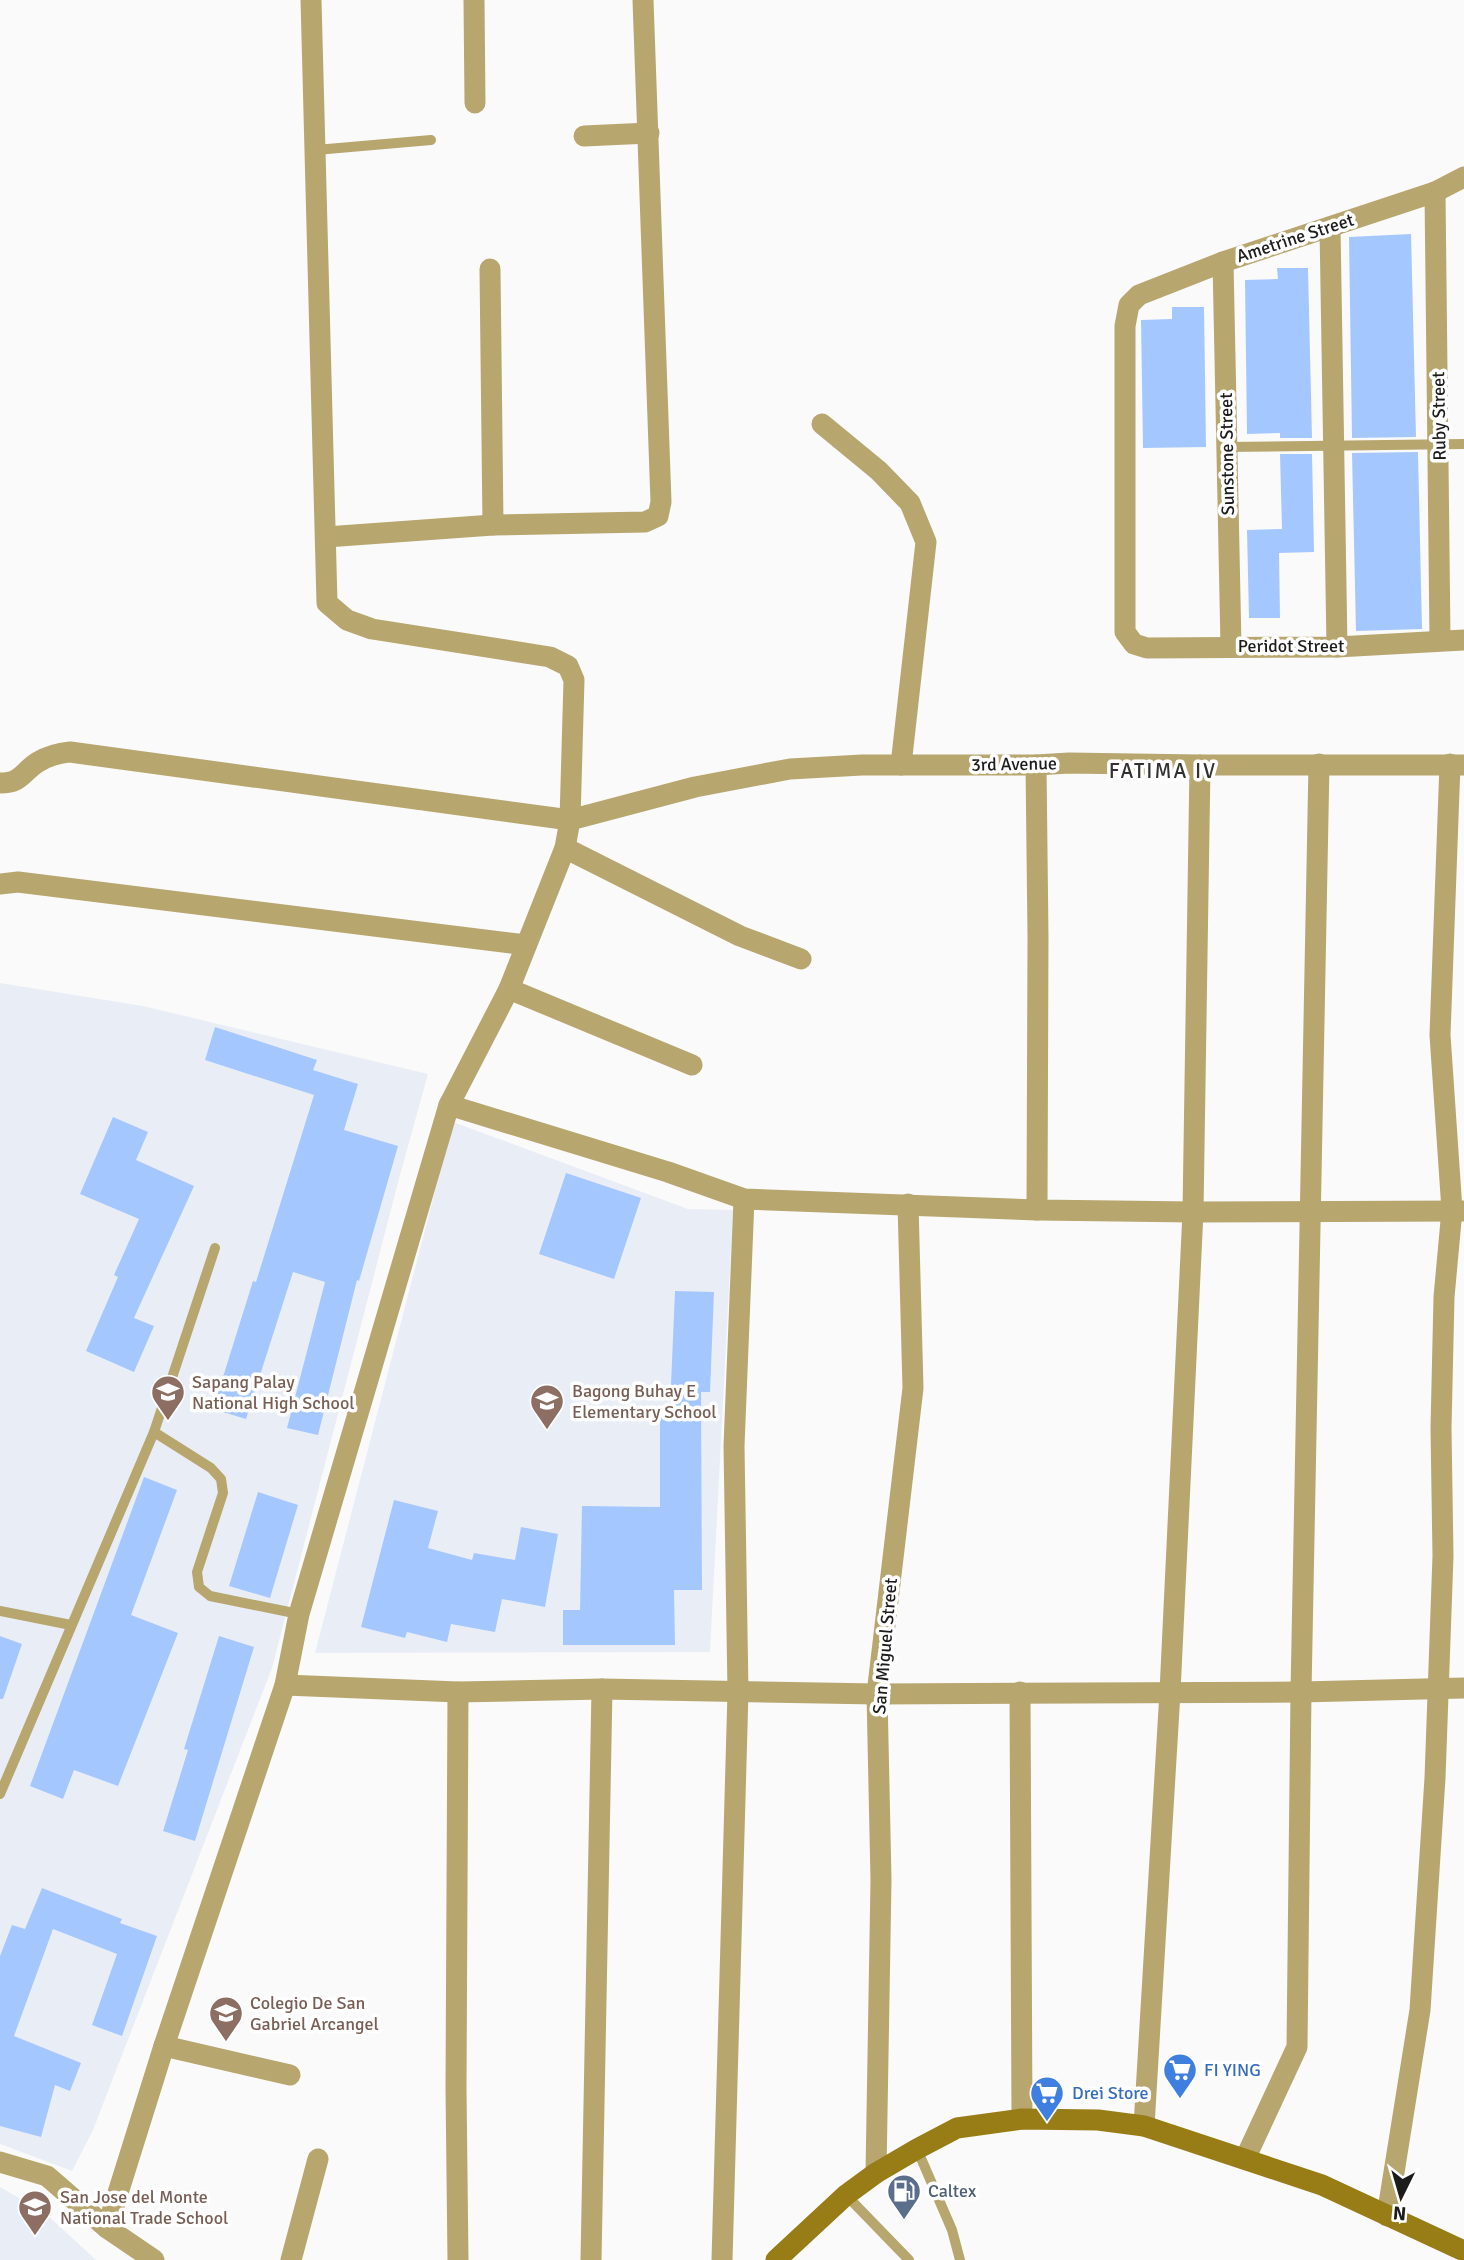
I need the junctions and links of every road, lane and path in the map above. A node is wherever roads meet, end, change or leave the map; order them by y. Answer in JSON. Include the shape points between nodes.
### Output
{"nodes":[{"id":1,"x":311,"y":0,"type":"edge"},
{"id":2,"x":474,"y":0,"type":"edge"},
{"id":3,"x":643,"y":0,"type":"edge"},
{"id":4,"x":475,"y":103,"type":"dead end"},
{"id":5,"x":649,"y":133,"type":"junction"},
{"id":6,"x":584,"y":136,"type":"dead end"},
{"id":7,"x":431,"y":140,"type":"dead end"},
{"id":8,"x":316,"y":150,"type":"junction"},
{"id":9,"x":1464,"y":177,"type":"edge"},
{"id":10,"x":1435,"y":192,"type":"junction"},
{"id":11,"x":1329,"y":227,"type":"junction"},
{"id":12,"x":1223,"y":262,"type":"junction"},
{"id":13,"x":490,"y":269,"type":"dead end"},
{"id":14,"x":821,"y":424,"type":"dead end"},
{"id":15,"x":1439,"y":444,"type":"junction"},
{"id":16,"x":1464,"y":444,"type":"edge"},
{"id":17,"x":1334,"y":446,"type":"junction"},
{"id":18,"x":1227,"y":447,"type":"junction"},
{"id":19,"x":493,"y":525,"type":"junction"},
{"id":20,"x":326,"y":537,"type":"junction"},
{"id":21,"x":1125,"y":632,"type":"joint"},
{"id":22,"x":1440,"y":640,"type":"junction"},
{"id":23,"x":1464,"y":640,"type":"edge"},
{"id":24,"x":1231,"y":646,"type":"junction"},
{"id":25,"x":1336,"y":647,"type":"junction"},
{"id":26,"x":1319,"y":764,"type":"junction"},
{"id":27,"x":1457,"y":764,"type":"edge"},
{"id":28,"x":901,"y":765,"type":"junction"},
{"id":29,"x":1035,"y":765,"type":"junction"},
{"id":30,"x":1200,"y":765,"type":"junction"},
{"id":31,"x":0,"y":783,"type":"edge"},
{"id":32,"x":570,"y":820,"type":"junction"},
{"id":33,"x":565,"y":848,"type":"junction"},
{"id":34,"x":0,"y":884,"type":"edge"},
{"id":35,"x":526,"y":945,"type":"junction"},
{"id":36,"x":801,"y":959,"type":"dead end"},
{"id":37,"x":509,"y":989,"type":"junction"},
{"id":38,"x":692,"y":1065,"type":"dead end"},
{"id":39,"x":449,"y":1105,"type":"junction"},
{"id":40,"x":744,"y":1199,"type":"junction"},
{"id":41,"x":908,"y":1204,"type":"junction"},
{"id":42,"x":1037,"y":1210,"type":"junction"},
{"id":43,"x":1311,"y":1210,"type":"junction"},
{"id":44,"x":1458,"y":1211,"type":"edge"},
{"id":45,"x":1193,"y":1212,"type":"junction"},
{"id":46,"x":215,"y":1248,"type":"dead end"},
{"id":47,"x":154,"y":1432,"type":"junction"},
{"id":48,"x":0,"y":1611,"type":"edge"},
{"id":49,"x":299,"y":1615,"type":"junction"},
{"id":50,"x":71,"y":1625,"type":"junction"},
{"id":51,"x":285,"y":1685,"type":"junction"},
{"id":52,"x":1438,"y":1688,"type":"junction"},
{"id":53,"x":1464,"y":1688,"type":"edge"},
{"id":54,"x":601,"y":1689,"type":"junction"},
{"id":55,"x":458,"y":1692,"type":"junction"},
{"id":56,"x":738,"y":1692,"type":"junction"},
{"id":57,"x":1020,"y":1692,"type":"junction"},
{"id":58,"x":1170,"y":1692,"type":"junction"},
{"id":59,"x":1301,"y":1692,"type":"junction"},
{"id":60,"x":877,"y":1694,"type":"junction"},
{"id":61,"x":0,"y":1794,"type":"edge"},
{"id":62,"x":164,"y":2046,"type":"junction"},
{"id":63,"x":290,"y":2075,"type":"dead end"},
{"id":64,"x":1022,"y":2119,"type":"junction"},
{"id":65,"x":1144,"y":2126,"type":"junction"},
{"id":66,"x":917,"y":2149,"type":"junction"},
{"id":67,"x":318,"y":2159,"type":"dead end"},
{"id":68,"x":1245,"y":2159,"type":"junction"},
{"id":69,"x":0,"y":2162,"type":"edge"},
{"id":70,"x":876,"y":2173,"type":"junction"},
{"id":71,"x":846,"y":2195,"type":"junction"},
{"id":72,"x":1387,"y":2216,"type":"junction"},
{"id":73,"x":107,"y":2228,"type":"junction"},
{"id":74,"x":1464,"y":2251,"type":"edge"},
{"id":75,"x":154,"y":2260,"type":"edge"},
{"id":76,"x":291,"y":2260,"type":"edge"},
{"id":77,"x":458,"y":2260,"type":"edge"},
{"id":78,"x":592,"y":2260,"type":"edge"},
{"id":79,"x":722,"y":2260,"type":"edge"},
{"id":80,"x":776,"y":2260,"type":"edge"},
{"id":81,"x":909,"y":2260,"type":"edge"},
{"id":82,"x":960,"y":2260,"type":"edge"}],
"edges":[{"from":1,"to":8,"type":"street"},
{"from":2,"to":4,"type":"street"},
{"from":3,"to":5,"type":"street"},
{"from":5,"to":6,"type":"street"},
{"from":5,"to":19,"type":"street","via":[[658,516],[645,522]]},
{"from":7,"to":8,"type":"lane"},
{"from":8,"to":20,"type":"street"},
{"from":9,"to":10,"type":"street","name":"Ametrine Street"},
{"from":10,"to":11,"type":"street","name":"Ametrine Street"},
{"from":10,"to":15,"type":"street","name":"Ruby Street"},
{"from":11,"to":12,"type":"street","name":"Ametrine Street"},
{"from":11,"to":17,"type":"street"},
{"from":12,"to":18,"type":"street","name":"Sunstone Street"},
{"from":12,"to":21,"type":"street","name":"Ametrine Street","via":[[1139,295],[1129,305],[1125,326]]},
{"from":13,"to":19,"type":"street"},
{"from":14,"to":28,"type":"street","via":[[910,503],[926,542]]},
{"from":15,"to":16,"type":"lane"},
{"from":15,"to":17,"type":"lane"},
{"from":15,"to":22,"type":"street","name":"Ruby Street"},
{"from":17,"to":18,"type":"lane"},
{"from":17,"to":25,"type":"street"},
{"from":18,"to":24,"type":"street","name":"Sunstone Street"},
{"from":19,"to":20,"type":"street"},
{"from":20,"to":32,"type":"street","via":[[327,603],[347,620],[372,629],[550,657],[568,666],[574,680]]},
{"from":21,"to":24,"type":"street","name":"Peridot Street","via":[[1134,644],[1147,648]]},
{"from":22,"to":23,"type":"street","name":"Peridot Street"},
{"from":22,"to":25,"type":"street","name":"Peridot Street"},
{"from":24,"to":25,"type":"street","name":"Peridot Street"},
{"from":26,"to":27,"type":"street","name":"3rd Avenue"},
{"from":26,"to":30,"type":"street","name":"3rd Avenue"},
{"from":26,"to":43,"type":"street"},
{"from":27,"to":44,"type":"street","via":[[1440,1035]]},
{"from":28,"to":29,"type":"street","name":"3rd Avenue"},
{"from":28,"to":32,"type":"street","name":"3rd Avenue","via":[[790,769],[695,787]]},
{"from":29,"to":30,"type":"street","name":"3rd Avenue"},
{"from":29,"to":42,"type":"street"},
{"from":30,"to":45,"type":"street"},
{"from":31,"to":32,"type":"street","via":[[11,783],[37,763],[70,752]]},
{"from":32,"to":33,"type":"street"},
{"from":33,"to":35,"type":"street"},
{"from":33,"to":36,"type":"street","via":[[740,936]]},
{"from":34,"to":35,"type":"street","via":[[18,882]]},
{"from":35,"to":37,"type":"street"},
{"from":37,"to":38,"type":"street"},
{"from":37,"to":39,"type":"street"},
{"from":39,"to":40,"type":"street","via":[[668,1171]]},
{"from":39,"to":49,"type":"street"},
{"from":40,"to":41,"type":"street"},
{"from":40,"to":56,"type":"street","via":[[734,1446]]},
{"from":41,"to":42,"type":"street"},
{"from":41,"to":60,"type":"street","name":"San Miguel Street","via":[[913,1388]]},
{"from":42,"to":45,"type":"street"},
{"from":43,"to":44,"type":"street"},
{"from":43,"to":45,"type":"street"},
{"from":43,"to":59,"type":"street"},
{"from":44,"to":52,"type":"street","via":[[1444,1297]]},
{"from":45,"to":58,"type":"street"},
{"from":46,"to":47,"type":"lane"},
{"from":47,"to":49,"type":"lane","via":[[221,1479],[223,1493],[197,1572],[199,1587],[210,1596]]},
{"from":47,"to":50,"type":"lane"},
{"from":48,"to":50,"type":"lane"},
{"from":49,"to":51,"type":"street"},
{"from":50,"to":61,"type":"lane"},
{"from":51,"to":55,"type":"street"},
{"from":51,"to":62,"type":"street"},
{"from":52,"to":53,"type":"street"},
{"from":52,"to":59,"type":"street"},
{"from":52,"to":72,"type":"street","via":[[1420,2010]]},
{"from":54,"to":55,"type":"street"},
{"from":54,"to":56,"type":"street"},
{"from":54,"to":78,"type":"street"},
{"from":55,"to":77,"type":"street"},
{"from":56,"to":60,"type":"street"},
{"from":56,"to":79,"type":"street"},
{"from":57,"to":58,"type":"street"},
{"from":57,"to":60,"type":"street"},
{"from":57,"to":64,"type":"street"},
{"from":58,"to":59,"type":"street"},
{"from":58,"to":65,"type":"street"},
{"from":59,"to":68,"type":"street","via":[[1297,2047]]},
{"from":60,"to":70,"type":"street","name":"San Miguel Street","via":[[881,1880]]},
{"from":62,"to":63,"type":"street"},
{"from":62,"to":73,"type":"street"},
{"from":64,"to":65,"type":"main road"},
{"from":64,"to":66,"type":"main road","via":[[957,2128]]},
{"from":65,"to":68,"type":"main road"},
{"from":66,"to":70,"type":"main road"},
{"from":66,"to":82,"type":"lane"},
{"from":67,"to":76,"type":"street"},
{"from":68,"to":72,"type":"main road","via":[[1322,2185]]},
{"from":69,"to":73,"type":"street","via":[[47,2176]]},
{"from":70,"to":71,"type":"main road"},
{"from":71,"to":80,"type":"main road"},
{"from":71,"to":81,"type":"lane"},
{"from":72,"to":74,"type":"main road"},
{"from":73,"to":75,"type":"street"}]}
